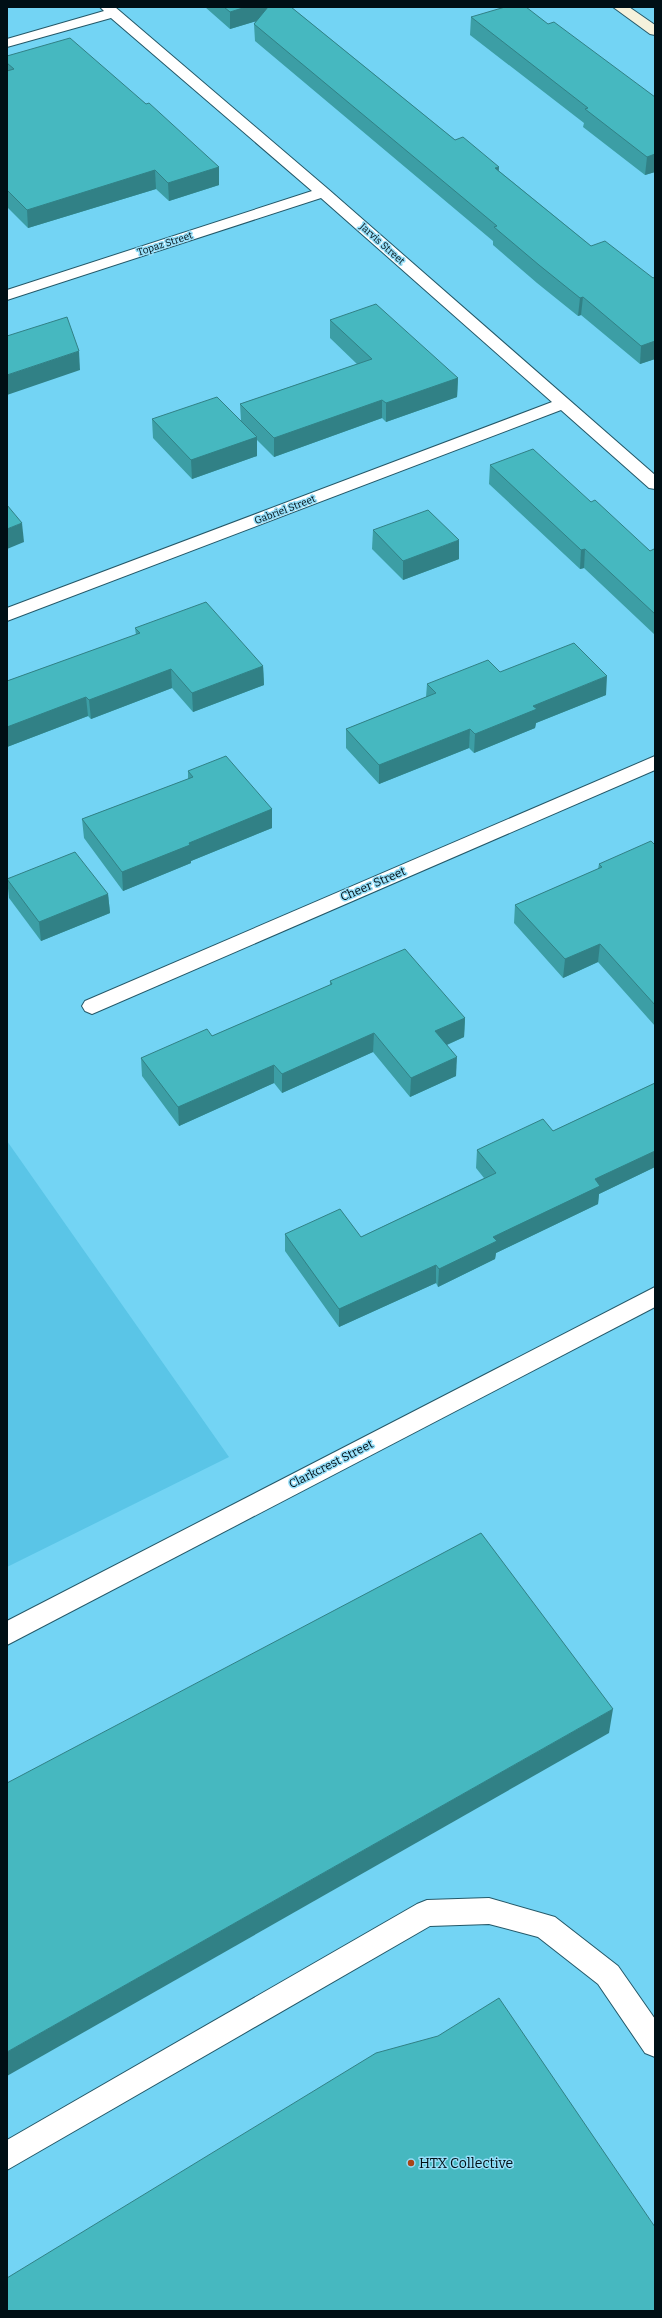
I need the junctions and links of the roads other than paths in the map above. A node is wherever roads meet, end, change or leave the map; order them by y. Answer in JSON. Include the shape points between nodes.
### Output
{"nodes":[{"id":1,"x":620,"y":7,"type":"edge"},
{"id":2,"x":110,"y":10,"type":"edge"},
{"id":3,"x":655,"y":31,"type":"edge"},
{"id":4,"x":7,"y":43,"type":"edge"},
{"id":5,"x":323,"y":192,"type":"junction"},
{"id":6,"x":7,"y":295,"type":"edge"},
{"id":7,"x":563,"y":404,"type":"junction"},
{"id":8,"x":655,"y":484,"type":"edge"},
{"id":9,"x":7,"y":615,"type":"edge"},
{"id":10,"x":655,"y":762,"type":"edge"},
{"id":11,"x":92,"y":1006,"type":"dead end"},
{"id":12,"x":655,"y":1296,"type":"edge"},
{"id":13,"x":7,"y":1634,"type":"edge"},
{"id":14,"x":655,"y":2043,"type":"edge"},
{"id":15,"x":7,"y":2156,"type":"edge"}],
"edges":[{"from":1,"to":3,"type":"street"},
{"from":2,"to":4,"type":"street"},
{"from":2,"to":5,"type":"street","name":"Jarvis Street"},
{"from":5,"to":6,"type":"street","name":"Topaz Street"},
{"from":5,"to":7,"type":"street","name":"Jarvis Street"},
{"from":7,"to":8,"type":"street","name":"Jarvis Street"},
{"from":7,"to":9,"type":"street","name":"Gabriel Street"},
{"from":10,"to":11,"type":"street","name":"Cheer Street"},
{"from":12,"to":13,"type":"street","name":"Clarkcrest Street"},
{"from":14,"to":15,"type":"street","via":[[608,1975],[545,1926],[488,1911],[427,1913]]}]}
